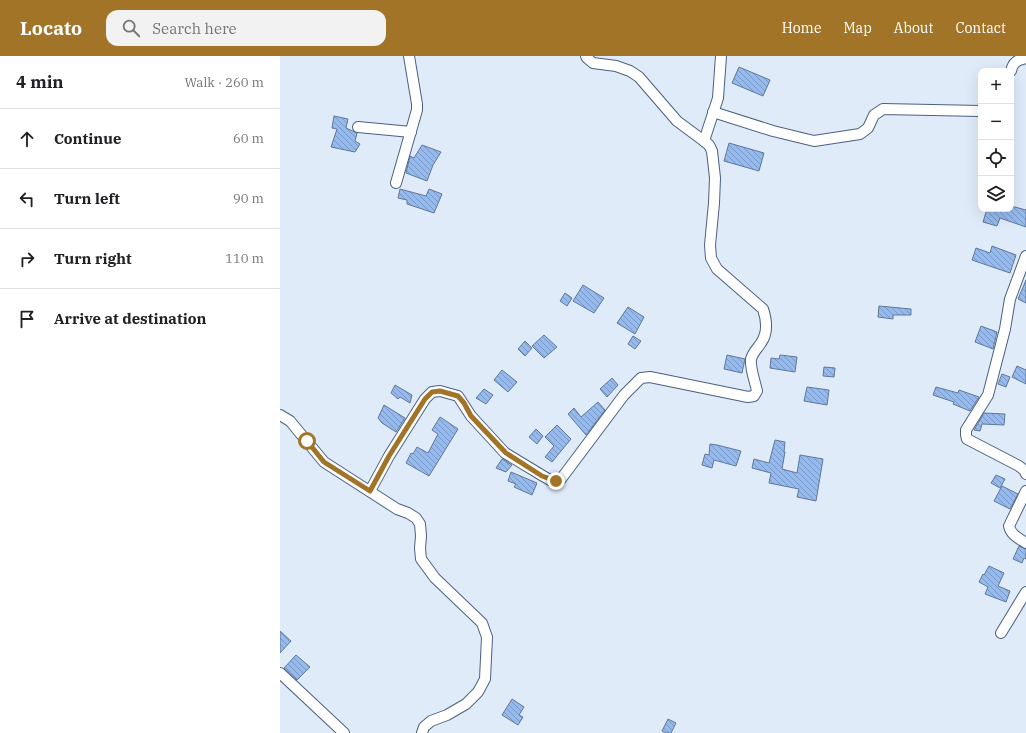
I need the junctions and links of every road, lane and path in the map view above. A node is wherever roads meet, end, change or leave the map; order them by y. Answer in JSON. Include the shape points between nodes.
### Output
{"nodes":[{"id":1,"x":409,"y":56,"type":"edge"},
{"id":2,"x":586,"y":56,"type":"edge"},
{"id":3,"x":721,"y":56,"type":"edge"},
{"id":4,"x":1026,"y":58,"type":"edge"},
{"id":5,"x":1012,"y":68,"type":"edge"},
{"id":6,"x":978,"y":111,"type":"edge"},
{"id":7,"x":713,"y":112,"type":"junction"},
{"id":8,"x":358,"y":127,"type":"dead end"},
{"id":9,"x":410,"y":132,"type":"junction"},
{"id":10,"x":704,"y":141,"type":"junction"},
{"id":11,"x":396,"y":183,"type":"dead end"},
{"id":12,"x":1026,"y":256,"type":"edge"},
{"id":13,"x":280,"y":415,"type":"edge"},
{"id":14,"x":1026,"y":474,"type":"edge"},
{"id":15,"x":370,"y":491,"type":"junction"},
{"id":16,"x":1026,"y":491,"type":"edge"},
{"id":17,"x":1026,"y":543,"type":"edge"},
{"id":18,"x":1026,"y":592,"type":"edge"},
{"id":19,"x":1001,"y":634,"type":"dead end"},
{"id":20,"x":280,"y":673,"type":"edge"},
{"id":21,"x":344,"y":733,"type":"edge"},
{"id":22,"x":422,"y":733,"type":"edge"}],
"edges":[{"from":1,"to":9,"type":"street","via":[[417,104]]},
{"from":2,"to":10,"type":"street","via":[[593,63],[616,66],[640,77],[677,121]]},
{"from":3,"to":7,"type":"street","via":[[718,98]]},
{"from":4,"to":5,"type":"street","via":[[1016,61]]},
{"from":6,"to":7,"type":"street","via":[[883,109],[874,115],[868,128],[860,134],[814,141]]},
{"from":7,"to":10,"type":"street"},
{"from":8,"to":9,"type":"street"},
{"from":9,"to":11,"type":"street"},
{"from":10,"to":15,"type":"street","via":[[712,151],[715,178],[711,258],[717,269],[763,309],[766,318],[766,330],[751,360],[757,391],[754,396],[748,398],[650,377],[641,378],[624,395],[561,479],[556,481],[542,476],[506,453],[471,416],[458,396],[440,391],[432,392],[389,456]]},
{"from":12,"to":14,"type":"street","via":[[1010,299],[988,395],[966,430],[967,439],[1019,466]]},
{"from":13,"to":15,"type":"street","via":[[290,422],[324,462]]},
{"from":15,"to":22,"type":"street","via":[[416,518],[420,524],[421,559],[435,578],[482,623],[487,636],[485,679],[478,692],[466,704],[431,721]]},
{"from":16,"to":17,"type":"street","via":[[1009,526],[1013,534]]},
{"from":18,"to":19,"type":"street"},
{"from":20,"to":21,"type":"street"}]}
